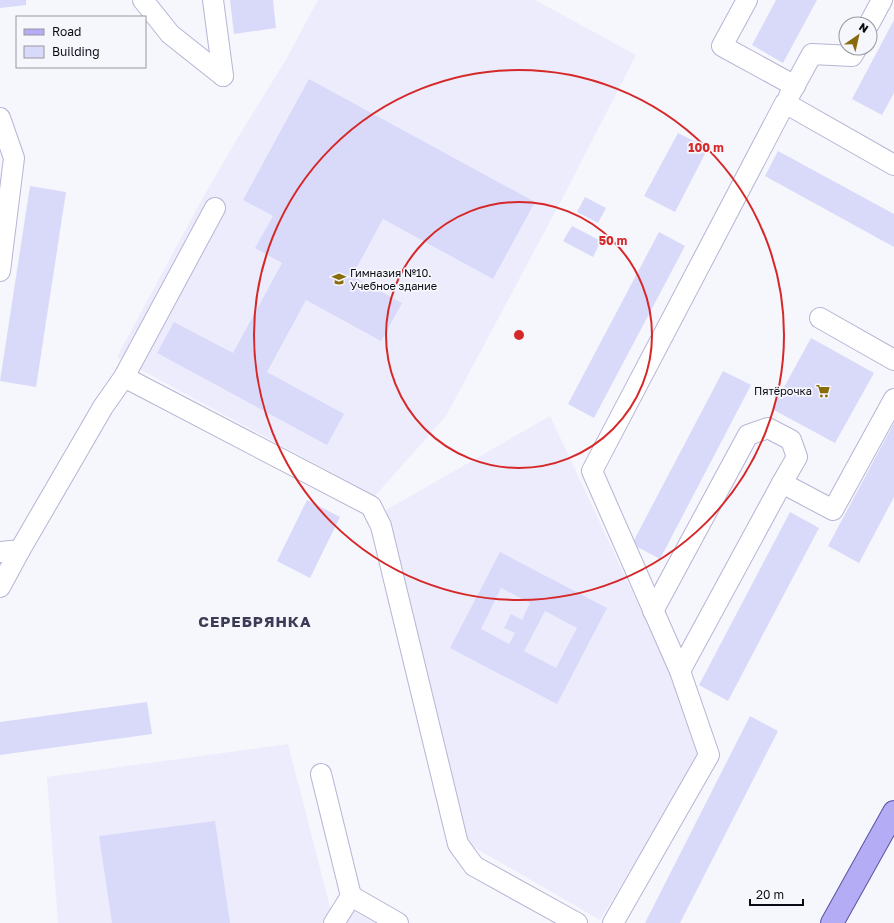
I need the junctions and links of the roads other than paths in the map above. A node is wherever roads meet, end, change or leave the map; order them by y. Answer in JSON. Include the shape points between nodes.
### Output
{"nodes":[{"id":1,"x":143,"y":0,"type":"edge"},
{"id":2,"x":213,"y":0,"type":"edge"},
{"id":3,"x":747,"y":0,"type":"edge"},
{"id":4,"x":882,"y":0,"type":"edge"},
{"id":5,"x":874,"y":16,"type":"edge"},
{"id":6,"x":838,"y":55,"type":"edge"},
{"id":7,"x":795,"y":86,"type":"junction"},
{"id":8,"x":785,"y":103,"type":"junction"},
{"id":9,"x":0,"y":118,"type":"edge"},
{"id":10,"x":894,"y":165,"type":"edge"},
{"id":11,"x":215,"y":208,"type":"dead end"},
{"id":12,"x":0,"y":272,"type":"edge"},
{"id":13,"x":820,"y":318,"type":"dead end"},
{"id":14,"x":894,"y":360,"type":"edge"},
{"id":15,"x":124,"y":377,"type":"junction"},
{"id":16,"x":894,"y":399,"type":"edge"},
{"id":17,"x":782,"y":483,"type":"junction"},
{"id":18,"x":20,"y":550,"type":"junction"},
{"id":19,"x":0,"y":552,"type":"edge"},
{"id":20,"x":0,"y":587,"type":"edge"},
{"id":21,"x":653,"y":611,"type":"junction"},
{"id":22,"x":680,"y":671,"type":"junction"},
{"id":23,"x":321,"y":774,"type":"dead end"},
{"id":24,"x":894,"y":812,"type":"edge"},
{"id":25,"x":351,"y":896,"type":"junction"},
{"id":26,"x":334,"y":923,"type":"edge"},
{"id":27,"x":398,"y":923,"type":"edge"},
{"id":28,"x":577,"y":923,"type":"edge"},
{"id":29,"x":613,"y":923,"type":"edge"},
{"id":30,"x":832,"y":923,"type":"edge"}],
"edges":[{"from":1,"to":2,"type":"lane","via":[[170,34],[223,76]]},
{"from":3,"to":7,"type":"lane","via":[[722,46]]},
{"from":4,"to":5,"type":"lane"},
{"from":6,"to":7,"type":"lane","via":[[812,54]]},
{"from":7,"to":8,"type":"lane"},
{"from":8,"to":10,"type":"lane"},
{"from":8,"to":21,"type":"lane","via":[[592,471]]},
{"from":9,"to":12,"type":"lane","via":[[14,158]]},
{"from":11,"to":15,"type":"lane"},
{"from":13,"to":14,"type":"lane"},
{"from":15,"to":18,"type":"lane","via":[[103,408]]},
{"from":15,"to":28,"type":"lane","via":[[371,506],[381,526],[458,844],[474,866]]},
{"from":16,"to":17,"type":"lane","via":[[833,510]]},
{"from":17,"to":21,"type":"lane","via":[[797,457],[791,440],[768,428],[748,435]]},
{"from":17,"to":22,"type":"lane"},
{"from":18,"to":19,"type":"lane"},
{"from":18,"to":20,"type":"lane"},
{"from":21,"to":22,"type":"lane"},
{"from":22,"to":29,"type":"lane","via":[[709,755]]},
{"from":23,"to":25,"type":"lane"},
{"from":24,"to":30,"type":"main road"},
{"from":25,"to":26,"type":"lane"},
{"from":25,"to":27,"type":"lane"}]}
